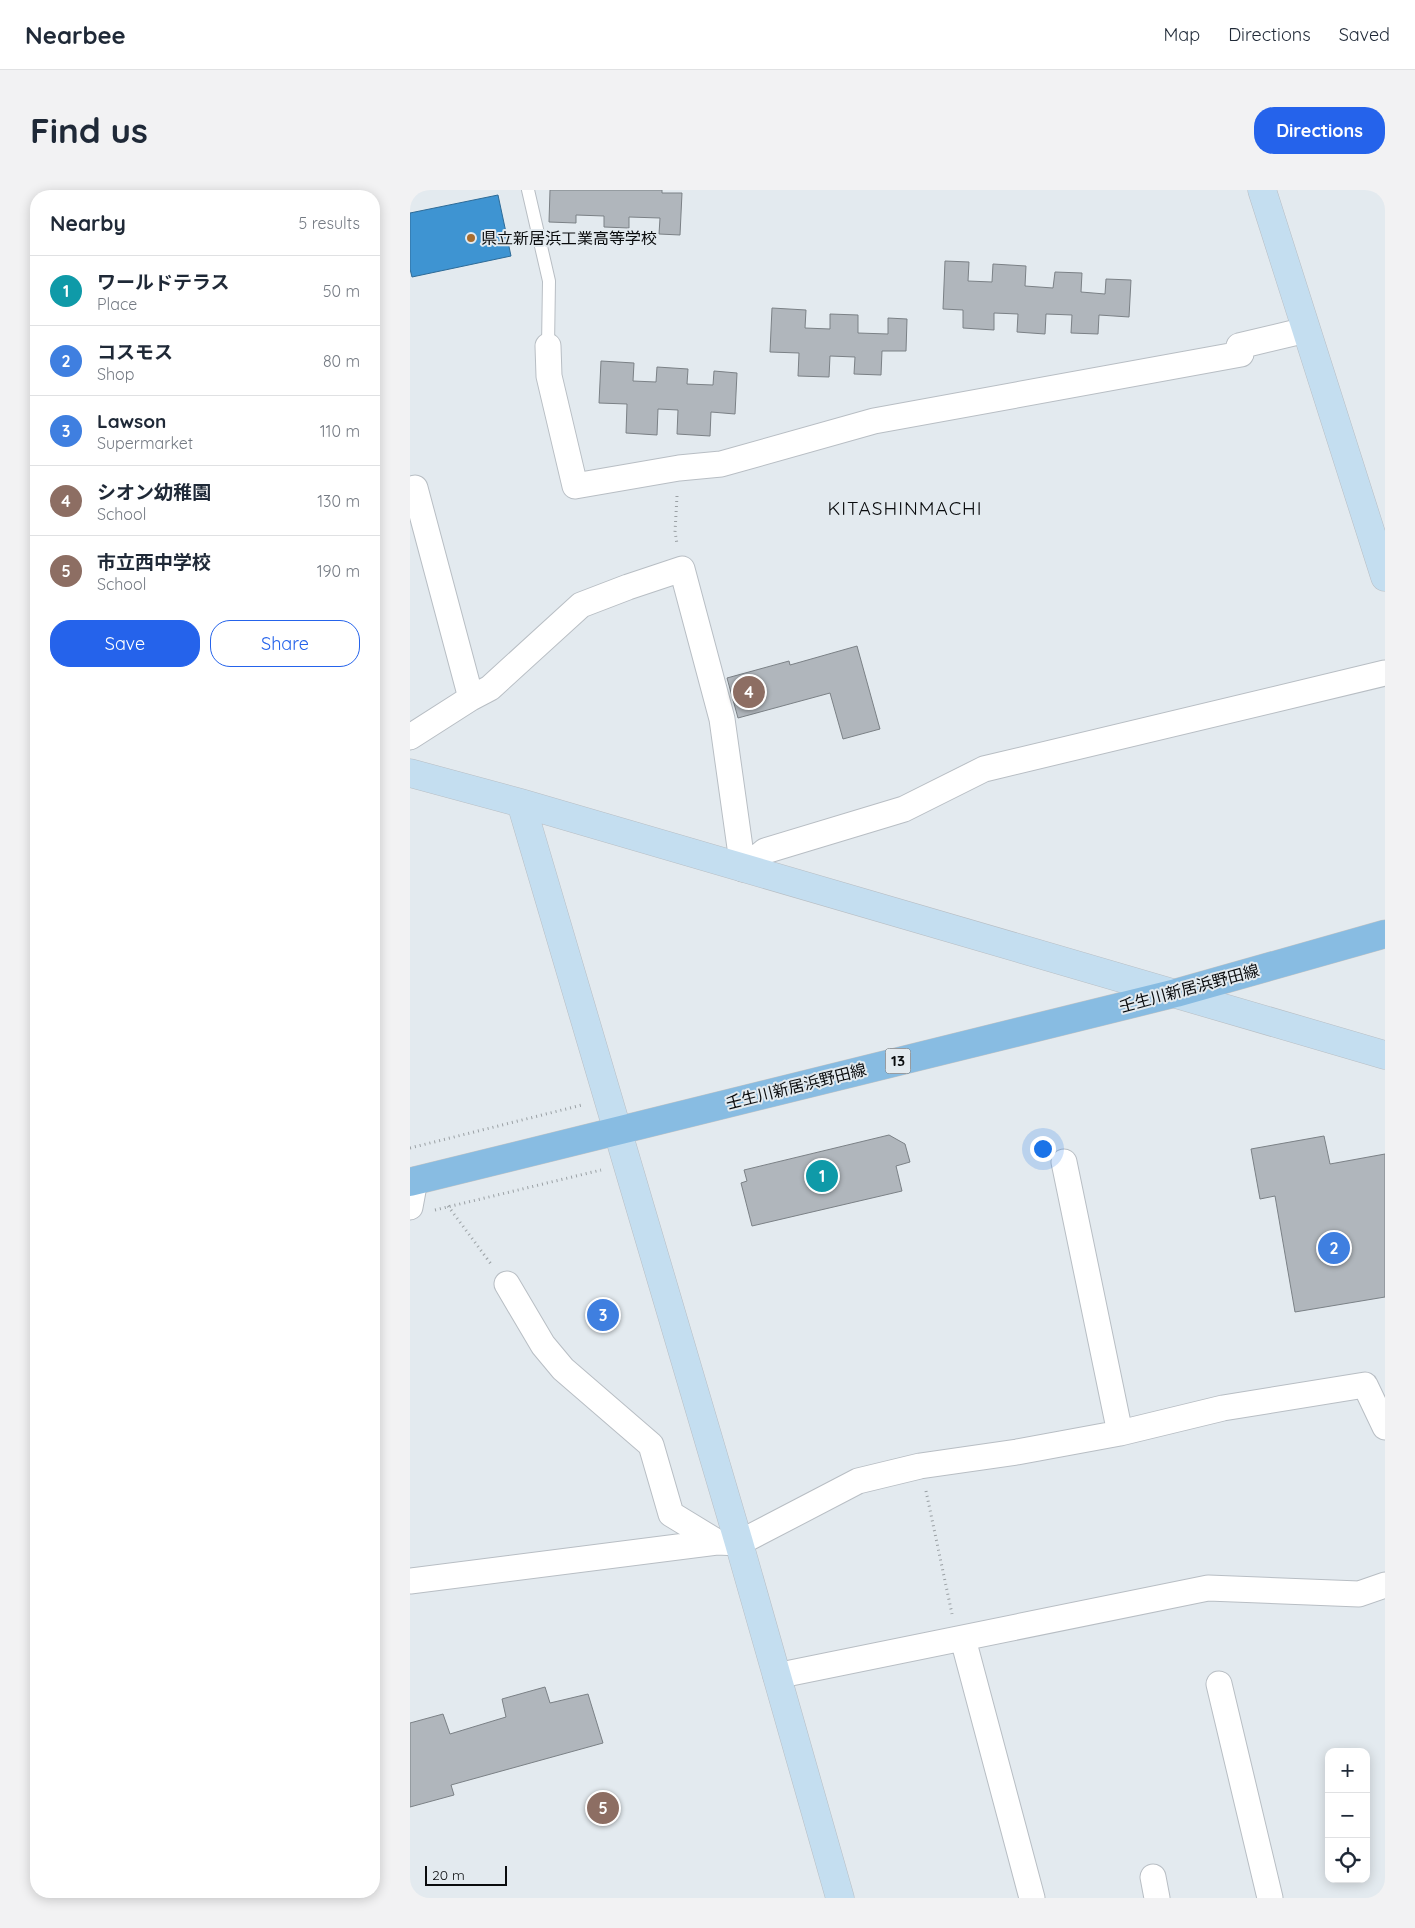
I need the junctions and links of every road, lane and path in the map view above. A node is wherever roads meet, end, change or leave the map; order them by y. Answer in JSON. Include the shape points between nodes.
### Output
{"nodes":[{"id":1,"x":528,"y":190,"type":"edge"},
{"id":2,"x":1262,"y":190,"type":"edge"},
{"id":3,"x":1306,"y":330,"type":"junction"},
{"id":4,"x":548,"y":346,"type":"joint"},
{"id":5,"x":678,"y":468,"type":"junction"},
{"id":6,"x":415,"y":488,"type":"dead end"},
{"id":7,"x":682,"y":569,"type":"junction"},
{"id":8,"x":1385,"y":577,"type":"edge"},
{"id":9,"x":1385,"y":673,"type":"edge"},
{"id":10,"x":472,"y":698,"type":"junction"},
{"id":11,"x":410,"y":737,"type":"edge"},
{"id":12,"x":410,"y":773,"type":"edge"},
{"id":13,"x":521,"y":803,"type":"junction"},
{"id":14,"x":743,"y":869,"type":"junction"},
{"id":15,"x":1385,"y":934,"type":"edge"},
{"id":16,"x":1176,"y":993,"type":"junction"},
{"id":17,"x":1385,"y":1055,"type":"edge"},
{"id":18,"x":609,"y":1099,"type":"junction"},
{"id":19,"x":618,"y":1129,"type":"junction"},
{"id":20,"x":410,"y":1148,"type":"edge"},
{"id":21,"x":1064,"y":1162,"type":"dead end"},
{"id":22,"x":628,"y":1163,"type":"junction"},
{"id":23,"x":413,"y":1181,"type":"edge"},
{"id":24,"x":448,"y":1206,"type":"junction"},
{"id":25,"x":419,"y":1209,"type":"edge"},
{"id":26,"x":507,"y":1284,"type":"joint"},
{"id":27,"x":1385,"y":1427,"type":"edge"},
{"id":28,"x":1120,"y":1433,"type":"junction"},
{"id":29,"x":920,"y":1466,"type":"junction"},
{"id":30,"x":728,"y":1542,"type":"junction"},
{"id":31,"x":410,"y":1581,"type":"edge"},
{"id":32,"x":1385,"y":1585,"type":"edge"},
{"id":33,"x":963,"y":1639,"type":"junction"},
{"id":34,"x":776,"y":1676,"type":"junction"},
{"id":35,"x":1219,"y":1684,"type":"dead end"},
{"id":36,"x":840,"y":1898,"type":"edge"},
{"id":37,"x":1032,"y":1898,"type":"edge"},
{"id":38,"x":1270,"y":1898,"type":"edge"}],
"edges":[{"from":1,"to":4,"type":"lane","via":[[549,281]]},
{"from":2,"to":3,"type":"street"},
{"from":3,"to":5,"type":"street","via":[[1239,346],[1241,354],[874,421],[721,464]]},
{"from":3,"to":8,"type":"street"},
{"from":4,"to":5,"type":"street","via":[[549,376],[575,486]]},
{"from":5,"to":7,"type":"path","via":[[675,532]]},
{"from":6,"to":10,"type":"street"},
{"from":7,"to":10,"type":"street","via":[[581,605],[490,688]]},
{"from":7,"to":14,"type":"street","via":[[722,719]]},
{"from":9,"to":14,"type":"street","via":[[984,769],[904,809],[765,851]]},
{"from":10,"to":11,"type":"street"},
{"from":12,"to":13,"type":"street"},
{"from":13,"to":14,"type":"street"},
{"from":13,"to":18,"type":"street"},
{"from":14,"to":16,"type":"street"},
{"from":15,"to":16,"type":"main road","name":"壬生川新居浜野田線","number":"13"},
{"from":16,"to":17,"type":"street"},
{"from":16,"to":19,"type":"main road","name":"壬生川新居浜野田線","number":"13"},
{"from":18,"to":19,"type":"street"},
{"from":18,"to":20,"type":"path"},
{"from":19,"to":22,"type":"street"},
{"from":19,"to":23,"type":"main road","name":"壬生川新居浜野田線","number":"13"},
{"from":21,"to":28,"type":"street"},
{"from":22,"to":24,"type":"path"},
{"from":22,"to":30,"type":"street"},
{"from":23,"to":25,"type":"street"},
{"from":24,"to":25,"type":"path"},
{"from":24,"to":26,"type":"path"},
{"from":26,"to":30,"type":"street","via":[[543,1345],[563,1369],[650,1445],[671,1514]]},
{"from":27,"to":28,"type":"street","via":[[1365,1385],[1223,1408]]},
{"from":28,"to":29,"type":"street"},
{"from":29,"to":30,"type":"street","via":[[858,1481]]},
{"from":29,"to":33,"type":"path","via":[[955,1628]]},
{"from":30,"to":31,"type":"street"},
{"from":30,"to":34,"type":"street"},
{"from":32,"to":33,"type":"street","via":[[1359,1594],[1208,1588]]},
{"from":33,"to":34,"type":"street"},
{"from":33,"to":37,"type":"street"},
{"from":34,"to":36,"type":"street"},
{"from":35,"to":38,"type":"street"}]}
